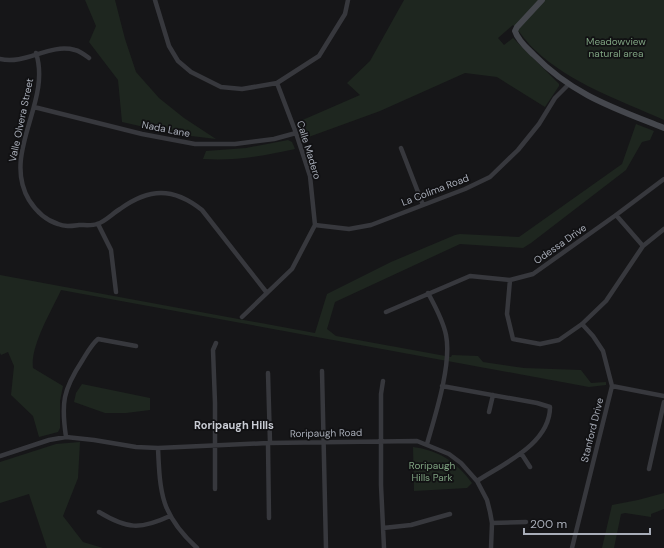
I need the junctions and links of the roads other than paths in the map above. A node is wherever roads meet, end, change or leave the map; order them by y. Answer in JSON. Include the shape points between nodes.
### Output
{"nodes":[{"id":1,"x":155,"y":0,"type":"edge"},
{"id":2,"x":348,"y":0,"type":"edge"},
{"id":3,"x":542,"y":0,"type":"edge"},
{"id":4,"x":36,"y":53,"type":"junction"},
{"id":5,"x":89,"y":58,"type":"dead end"},
{"id":6,"x":0,"y":59,"type":"edge"},
{"id":7,"x":277,"y":83,"type":"junction"},
{"id":8,"x":568,"y":85,"type":"junction"},
{"id":9,"x":34,"y":107,"type":"junction"},
{"id":10,"x":664,"y":128,"type":"edge"},
{"id":11,"x":296,"y":133,"type":"junction"},
{"id":12,"x":401,"y":148,"type":"dead end"},
{"id":13,"x":664,"y":178,"type":"edge"},
{"id":14,"x":423,"y":205,"type":"junction"},
{"id":15,"x":616,"y":215,"type":"junction"},
{"id":16,"x":98,"y":224,"type":"junction"},
{"id":17,"x":315,"y":225,"type":"junction"},
{"id":18,"x":664,"y":229,"type":"edge"},
{"id":19,"x":643,"y":246,"type":"junction"},
{"id":20,"x":510,"y":280,"type":"junction"},
{"id":21,"x":116,"y":292,"type":"dead end"},
{"id":22,"x":267,"y":293,"type":"junction"},
{"id":23,"x":428,"y":293,"type":"junction"},
{"id":24,"x":386,"y":312,"type":"dead end"},
{"id":25,"x":242,"y":317,"type":"dead end"},
{"id":26,"x":582,"y":324,"type":"junction"},
{"id":27,"x":216,"y":343,"type":"dead end"},
{"id":28,"x":136,"y":346,"type":"dead end"},
{"id":29,"x":322,"y":371,"type":"dead end"},
{"id":30,"x":268,"y":374,"type":"dead end"},
{"id":31,"x":383,"y":381,"type":"dead end"},
{"id":32,"x":442,"y":386,"type":"junction"},
{"id":33,"x":612,"y":386,"type":"junction"},
{"id":34,"x":493,"y":394,"type":"junction"},
{"id":35,"x":664,"y":396,"type":"edge"},
{"id":36,"x":664,"y":402,"type":"edge"},
{"id":37,"x":489,"y":412,"type":"dead end"},
{"id":38,"x":66,"y":437,"type":"junction"},
{"id":39,"x":381,"y":441,"type":"junction"},
{"id":40,"x":324,"y":442,"type":"junction"},
{"id":41,"x":269,"y":443,"type":"junction"},
{"id":42,"x":427,"y":444,"type":"junction"},
{"id":43,"x":214,"y":445,"type":"junction"},
{"id":44,"x":158,"y":448,"type":"junction"},
{"id":45,"x":521,"y":453,"type":"junction"},
{"id":46,"x":0,"y":456,"type":"edge"},
{"id":47,"x":530,"y":467,"type":"dead end"},
{"id":48,"x":649,"y":469,"type":"dead end"},
{"id":49,"x":477,"y":481,"type":"junction"},
{"id":50,"x":215,"y":489,"type":"dead end"},
{"id":51,"x":99,"y":512,"type":"dead end"},
{"id":52,"x":450,"y":514,"type":"dead end"},
{"id":53,"x":170,"y":516,"type":"junction"},
{"id":54,"x":269,"y":518,"type":"dead end"},
{"id":55,"x":526,"y":522,"type":"dead end"},
{"id":56,"x":492,"y":523,"type":"junction"},
{"id":57,"x":383,"y":528,"type":"junction"},
{"id":58,"x":197,"y":548,"type":"edge"},
{"id":59,"x":326,"y":548,"type":"edge"},
{"id":60,"x":384,"y":548,"type":"edge"},
{"id":61,"x":491,"y":548,"type":"edge"},
{"id":62,"x":572,"y":548,"type":"edge"}],
"edges":[{"from":1,"to":7,"type":"street","via":[[169,46],[178,61],[191,72],[221,87],[242,89]]},
{"from":2,"to":7,"type":"street","via":[[346,14],[319,56]]},
{"from":3,"to":8,"type":"street","via":[[515,31],[527,48]]},
{"from":4,"to":5,"type":"street","via":[[56,48],[76,50]]},
{"from":4,"to":6,"type":"street","via":[[19,59]]},
{"from":4,"to":9,"type":"street","name":"Valle Olvera Street","via":[[40,73]]},
{"from":7,"to":11,"type":"street","name":"Calle Madero"},
{"from":8,"to":10,"type":"street","via":[[601,103]]},
{"from":8,"to":14,"type":"street","name":"La Colima Road","via":[[555,98],[539,124],[518,150],[490,177]]},
{"from":9,"to":11,"type":"street","name":"Nada Lane","via":[[142,134],[198,144],[235,144],[274,139]]},
{"from":9,"to":16,"type":"street","name":"Valle Olvera Street","via":[[22,155],[22,188],[33,207],[50,222],[64,227]]},
{"from":11,"to":17,"type":"street","name":"Calle Madero","via":[[310,176]]},
{"from":12,"to":14,"type":"street"},
{"from":13,"to":15,"type":"street","name":"Odessa Drive"},
{"from":14,"to":17,"type":"street","name":"La Colima Road","via":[[365,226],[349,229]]},
{"from":15,"to":19,"type":"street"},
{"from":15,"to":20,"type":"street","name":"Odessa Drive","via":[[533,274]]},
{"from":16,"to":21,"type":"street","via":[[112,250]]},
{"from":16,"to":22,"type":"street","name":"Valle Olvera Street","via":[[131,201],[150,194],[164,192],[179,196],[202,210]]},
{"from":17,"to":22,"type":"street","via":[[292,269]]},
{"from":18,"to":19,"type":"street"},
{"from":19,"to":26,"type":"street","via":[[606,301]]},
{"from":20,"to":23,"type":"street","name":"Odessa Drive","via":[[470,276]]},
{"from":20,"to":26,"type":"street","via":[[507,314],[513,338],[540,344],[559,340]]},
{"from":22,"to":25,"type":"street"},
{"from":23,"to":24,"type":"street","name":"Odessa Drive"},
{"from":23,"to":32,"type":"street","via":[[446,336]]},
{"from":26,"to":33,"type":"street","name":"Stanford Drive","via":[[603,351]]},
{"from":27,"to":43,"type":"street","via":[[213,350]]},
{"from":28,"to":38,"type":"street","via":[[98,339],[92,344],[70,379],[66,391],[63,407]]},
{"from":29,"to":40,"type":"street"},
{"from":30,"to":41,"type":"street"},
{"from":31,"to":39,"type":"street"},
{"from":32,"to":34,"type":"street"},
{"from":32,"to":42,"type":"street"},
{"from":33,"to":35,"type":"street"},
{"from":33,"to":62,"type":"street","name":"Stanford Drive"},
{"from":34,"to":37,"type":"street"},
{"from":34,"to":45,"type":"street","via":[[550,407],[538,438]]},
{"from":36,"to":48,"type":"street"},
{"from":38,"to":44,"type":"street","name":"Roripaugh Road"},
{"from":38,"to":46,"type":"street","name":"Roripaugh Road"},
{"from":39,"to":40,"type":"street","name":"Roripaugh Road"},
{"from":39,"to":42,"type":"street","name":"Roripaugh Road","via":[[408,440]]},
{"from":39,"to":57,"type":"street"},
{"from":40,"to":41,"type":"street","name":"Roripaugh Road"},
{"from":40,"to":59,"type":"street"},
{"from":41,"to":43,"type":"street","name":"Roripaugh Road"},
{"from":41,"to":54,"type":"street"},
{"from":42,"to":49,"type":"street","name":"Roripaugh Road","via":[[457,459]]},
{"from":43,"to":44,"type":"street","name":"Roripaugh Road"},
{"from":43,"to":50,"type":"street"},
{"from":44,"to":53,"type":"street","via":[[161,493]]},
{"from":45,"to":47,"type":"street"},
{"from":45,"to":49,"type":"street"},
{"from":49,"to":56,"type":"street","name":"Roripaugh Road","via":[[487,500]]},
{"from":51,"to":53,"type":"street","via":[[114,521],[138,526],[150,525]]},
{"from":52,"to":57,"type":"street","via":[[411,525]]},
{"from":53,"to":58,"type":"street"},
{"from":55,"to":56,"type":"street"},
{"from":56,"to":61,"type":"street","name":"Roripaugh Road"},
{"from":57,"to":60,"type":"street"}]}
